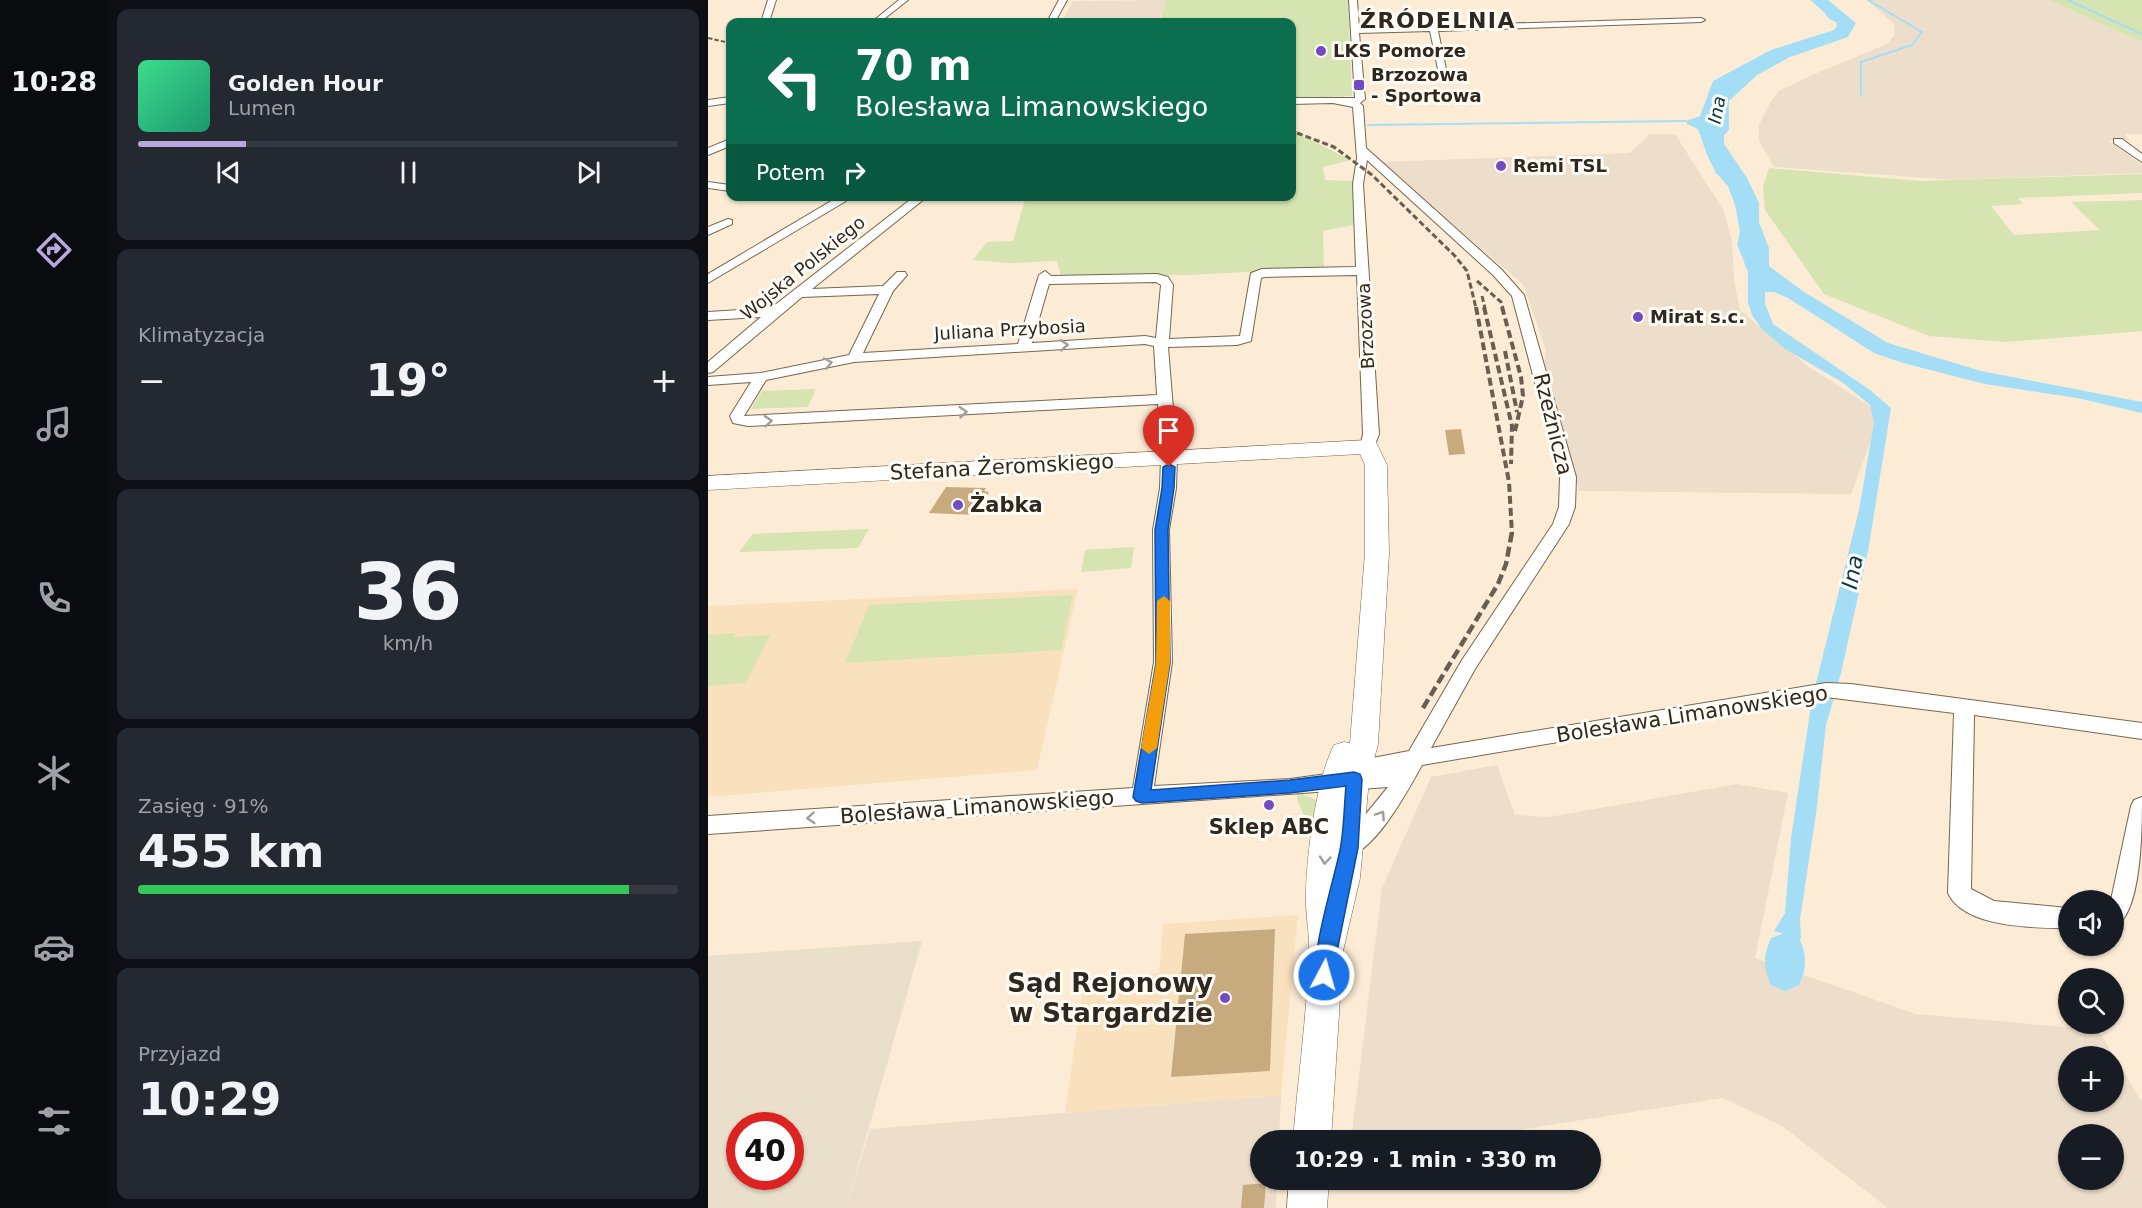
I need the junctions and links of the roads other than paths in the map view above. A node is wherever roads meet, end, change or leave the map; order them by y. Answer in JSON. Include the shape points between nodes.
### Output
{"nodes":[{"id":1,"x":772,"y":0,"type":"edge"},
{"id":2,"x":904,"y":0,"type":"edge"},
{"id":3,"x":1063,"y":0,"type":"edge"},
{"id":4,"x":1353,"y":0,"type":"edge"},
{"id":5,"x":766,"y":18,"type":"edge"},
{"id":6,"x":879,"y":18,"type":"edge"},
{"id":7,"x":1054,"y":18,"type":"edge"},
{"id":8,"x":1701,"y":20,"type":"dead end"},
{"id":9,"x":1434,"y":29,"type":"junction"},
{"id":10,"x":1357,"y":31,"type":"junction"},
{"id":11,"x":1442,"y":69,"type":"dead end"},
{"id":12,"x":726,"y":101,"type":"edge"},
{"id":13,"x":1296,"y":101,"type":"edge"},
{"id":14,"x":708,"y":103,"type":"edge"},
{"id":15,"x":1353,"y":103,"type":"junction"},
{"id":16,"x":708,"y":139,"type":"edge"},
{"id":17,"x":726,"y":140,"type":"edge"},
{"id":18,"x":2118,"y":141,"type":"dead end"},
{"id":19,"x":726,"y":142,"type":"edge"},
{"id":20,"x":1361,"y":149,"type":"junction"},
{"id":21,"x":708,"y":152,"type":"edge"},
{"id":22,"x":2142,"y":159,"type":"edge"},
{"id":23,"x":708,"y":185,"type":"edge"},
{"id":24,"x":726,"y":187,"type":"edge"},
{"id":25,"x":839,"y":201,"type":"edge"},
{"id":26,"x":917,"y":201,"type":"edge"},
{"id":27,"x":728,"y":222,"type":"dead end"},
{"id":28,"x":708,"y":232,"type":"edge"},
{"id":29,"x":1363,"y":271,"type":"junction"},
{"id":30,"x":901,"y":275,"type":"dead end"},
{"id":31,"x":708,"y":279,"type":"edge"},
{"id":32,"x":887,"y":290,"type":"junction"},
{"id":33,"x":799,"y":293,"type":"junction"},
{"id":34,"x":774,"y":312,"type":"junction"},
{"id":35,"x":708,"y":316,"type":"edge"},
{"id":36,"x":1161,"y":343,"type":"junction"},
{"id":37,"x":1024,"y":348,"type":"junction"},
{"id":38,"x":854,"y":358,"type":"junction"},
{"id":39,"x":708,"y":369,"type":"edge"},
{"id":40,"x":761,"y":377,"type":"junction"},
{"id":41,"x":708,"y":381,"type":"edge"},
{"id":42,"x":1165,"y":399,"type":"junction"},
{"id":43,"x":1368,"y":447,"type":"junction"},
{"id":44,"x":1169,"y":458,"type":"junction"},
{"id":45,"x":708,"y":483,"type":"edge"},
{"id":46,"x":1964,"y":707,"type":"junction"},
{"id":47,"x":2142,"y":731,"type":"edge"},
{"id":48,"x":1408,"y":767,"type":"junction"},
{"id":49,"x":1345,"y":780,"type":"junction"},
{"id":50,"x":1142,"y":797,"type":"junction"},
{"id":51,"x":2142,"y":806,"type":"edge"},
{"id":52,"x":708,"y":825,"type":"edge"},
{"id":53,"x":1349,"y":848,"type":"junction"},
{"id":54,"x":2124,"y":893,"type":"edge"},
{"id":55,"x":2058,"y":917,"type":"edge"},
{"id":56,"x":1326,"y":951,"type":"junction"},
{"id":57,"x":1313,"y":1130,"type":"edge"},
{"id":58,"x":1308,"y":1190,"type":"edge"},
{"id":59,"x":1307,"y":1208,"type":"edge"}],
"edges":[{"from":1,"to":5,"type":"street"},
{"from":2,"to":6,"type":"street"},
{"from":3,"to":7,"type":"street"},
{"from":4,"to":10,"type":"street","name":"Brzozowa"},
{"from":8,"to":9,"type":"street"},
{"from":9,"to":10,"type":"street"},
{"from":9,"to":11,"type":"street"},
{"from":10,"to":15,"type":"street","name":"Brzozowa","via":[[1360,99]]},
{"from":12,"to":14,"type":"street"},
{"from":13,"to":15,"type":"street"},
{"from":15,"to":20,"type":"street","name":"Brzozowa","via":[[1358,106]]},
{"from":16,"to":17,"type":"street"},
{"from":18,"to":22,"type":"street"},
{"from":19,"to":21,"type":"street"},
{"from":20,"to":29,"type":"street","name":"Brzozowa","via":[[1358,184]]},
{"from":20,"to":48,"type":"street","name":"Rzeźnicza","via":[[1518,295],[1568,477],[1568,512],[1456,684]]},
{"from":23,"to":24,"type":"street"},
{"from":25,"to":31,"type":"street"},
{"from":26,"to":33,"type":"street","name":"Wojska Polskiego"},
{"from":27,"to":28,"type":"street"},
{"from":29,"to":36,"type":"street","name":"Juliana Przybosia","via":[[1262,273],[1255,276],[1246,338]]},
{"from":29,"to":43,"type":"street","name":"Brzozowa","via":[[1371,434]]},
{"from":30,"to":32,"type":"street"},
{"from":32,"to":33,"type":"street"},
{"from":32,"to":38,"type":"street"},
{"from":33,"to":34,"type":"street","name":"Wojska Polskiego"},
{"from":34,"to":35,"type":"street"},
{"from":34,"to":39,"type":"street","name":"Wojska Polskiego"},
{"from":37,"to":36,"type":"street","name":"Juliana Przybosia","one_way":true,"via":[[1145,340]]},
{"from":36,"to":37,"type":"street","via":[[1165,330],[1164,280],[1045,278]]},
{"from":36,"to":42,"type":"street"},
{"from":37,"to":38,"type":"street","name":"Juliana Przybosia"},
{"from":40,"to":38,"type":"street","name":"Juliana Przybosia","one_way":true},
{"from":40,"to":41,"type":"street","name":"Juliana Przybosia"},
{"from":40,"to":42,"type":"street","one_way":true,"via":[[738,420]]},
{"from":42,"to":44,"type":"street"},
{"from":43,"to":44,"type":"street","name":"Stefana Żeromskiego"},
{"from":43,"to":49,"type":"street","name":"Brzozowa","via":[[1376,465],[1377,553],[1368,658]]},
{"from":44,"to":45,"type":"street","name":"Stefana Żeromskiego"},
{"from":44,"to":50,"type":"street","via":[[1161,530],[1163,663]]},
{"from":46,"to":47,"type":"street","name":"Bolesława Limanowskiego"},
{"from":46,"to":48,"type":"street","name":"Bolesława Limanowskiego","via":[[1826,690]]},
{"from":46,"to":55,"type":"street","via":[[1959,893],[1966,903],[1982,909]]},
{"from":48,"to":49,"type":"street","name":"Bolesława Limanowskiego","via":[[1369,781]]},
{"from":53,"to":48,"type":"street","name":"Rzeźnicza","one_way":true,"via":[[1371,829]]},
{"from":49,"to":50,"type":"street","name":"Bolesława Limanowskiego"},
{"from":49,"to":53,"type":"street"},
{"from":49,"to":56,"type":"street","one_way":true,"via":[[1326,848],[1322,900]]},
{"from":50,"to":52,"type":"street","name":"Bolesława Limanowskiego","one_way":true},
{"from":51,"to":54,"type":"street"},
{"from":53,"to":56,"type":"street"},
{"from":56,"to":57,"type":"street"},
{"from":58,"to":59,"type":"street"}]}
